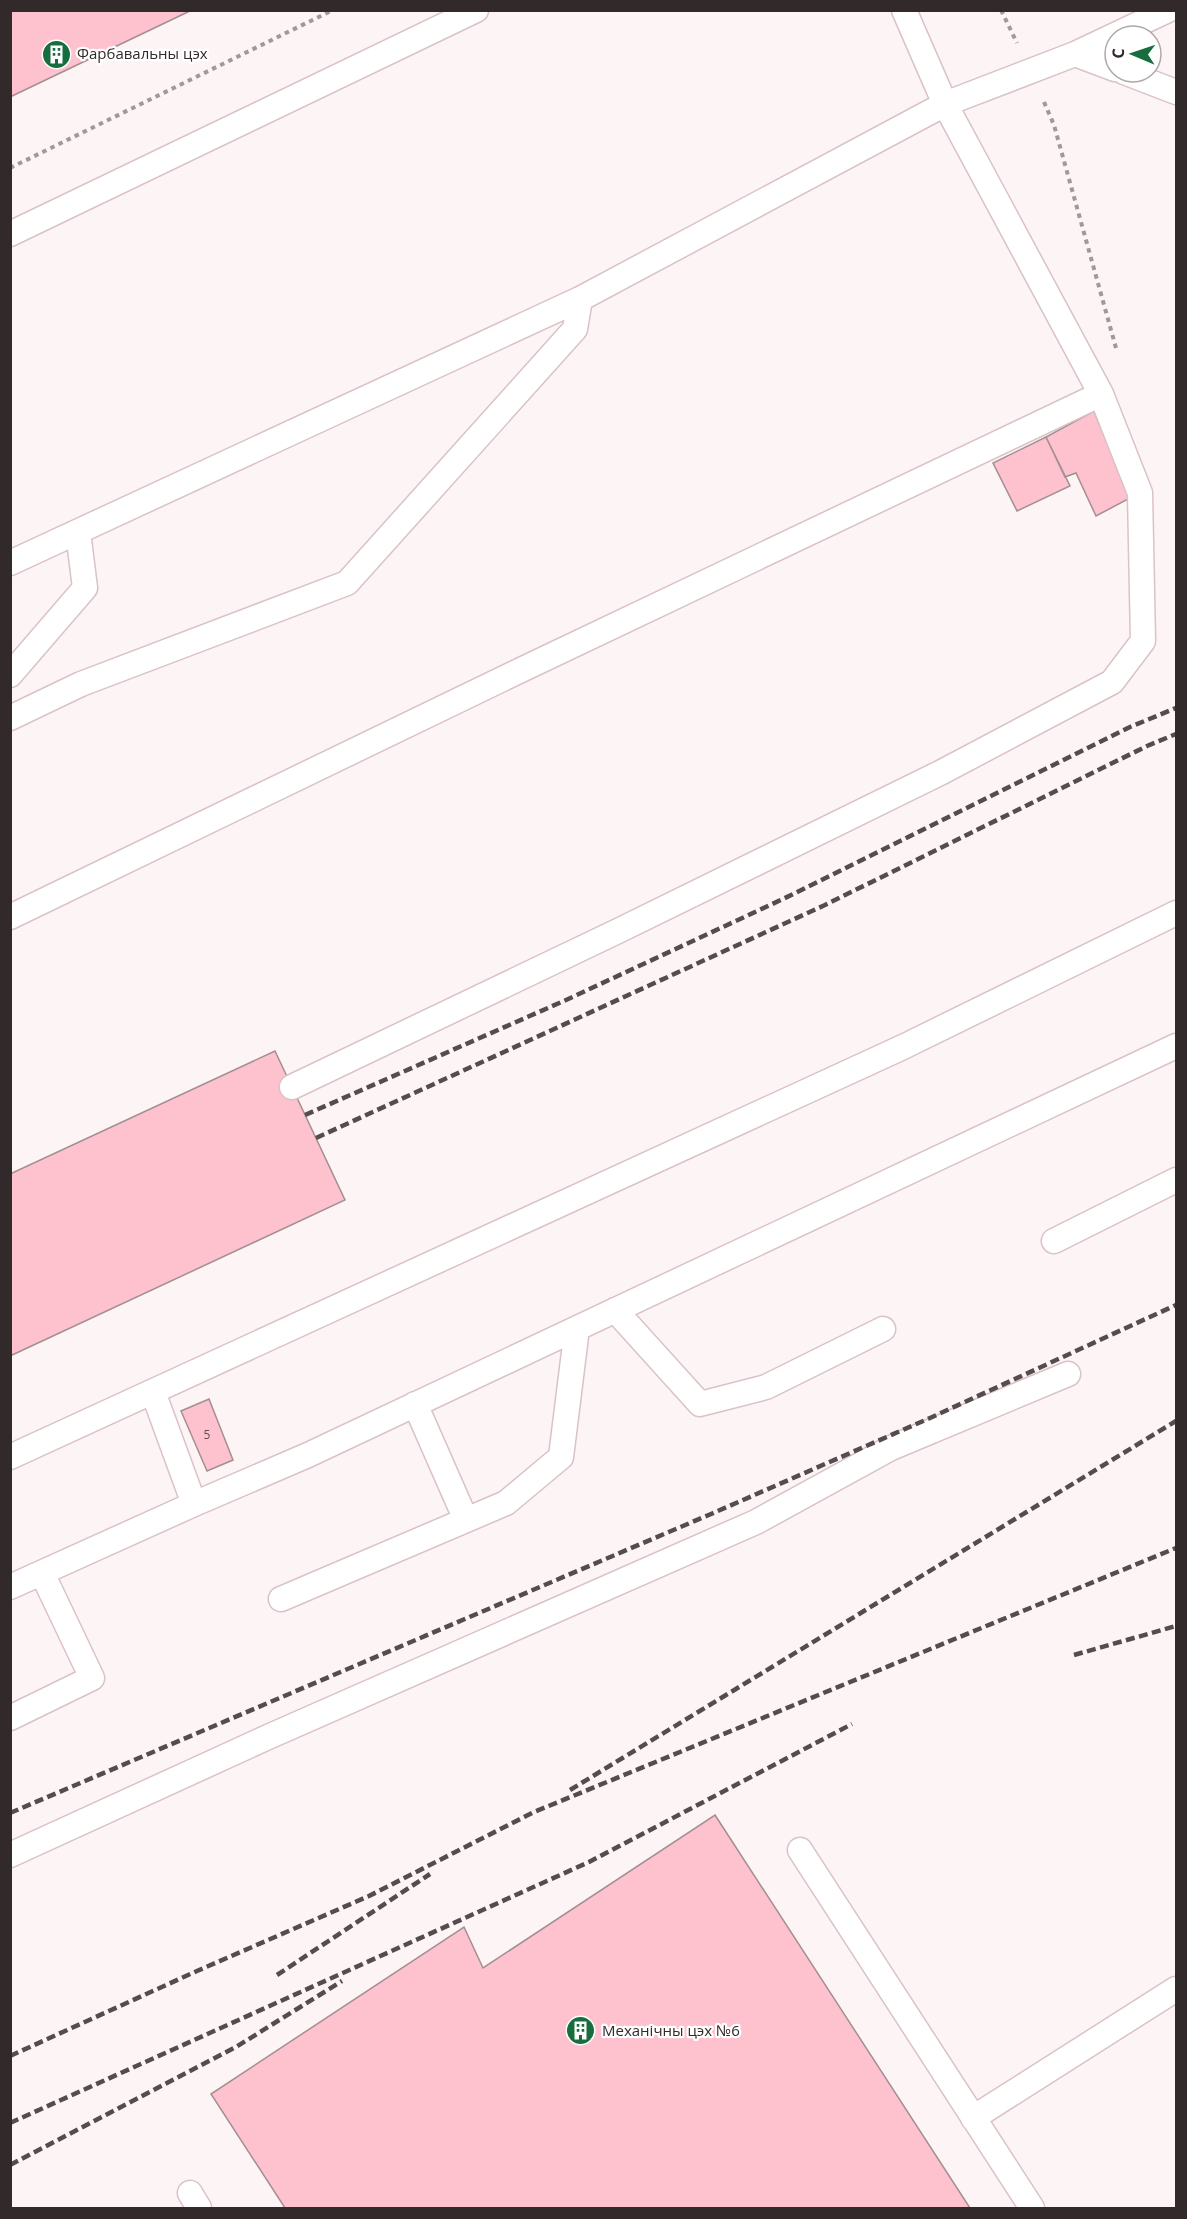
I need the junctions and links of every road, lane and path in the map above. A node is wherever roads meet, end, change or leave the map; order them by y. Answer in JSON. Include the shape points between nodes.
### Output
{"nodes":[{"id":1,"x":333,"y":10,"type":"edge"},
{"id":2,"x":476,"y":10,"type":"edge"},
{"id":3,"x":903,"y":10,"type":"edge"},
{"id":4,"x":1001,"y":10,"type":"edge"},
{"id":5,"x":1168,"y":10,"type":"edge"},
{"id":6,"x":1075,"y":54,"type":"junction"},
{"id":7,"x":1103,"y":64,"type":"edge"},
{"id":8,"x":1029,"y":72,"type":"junction"},
{"id":9,"x":1155,"y":84,"type":"edge"},
{"id":10,"x":1176,"y":92,"type":"edge"},
{"id":11,"x":945,"y":104,"type":"junction"},
{"id":12,"x":10,"y":168,"type":"edge"},
{"id":13,"x":10,"y":234,"type":"edge"},
{"id":14,"x":580,"y":299,"type":"junction"},
{"id":15,"x":1101,"y":394,"type":"junction"},
{"id":16,"x":78,"y":532,"type":"junction"},
{"id":17,"x":10,"y":563,"type":"edge"},
{"id":18,"x":10,"y":675,"type":"edge"},
{"id":19,"x":10,"y":718,"type":"edge"},
{"id":20,"x":1176,"y":914,"type":"edge"},
{"id":21,"x":10,"y":917,"type":"edge"},
{"id":22,"x":1176,"y":1046,"type":"edge"},
{"id":23,"x":292,"y":1087,"type":"dead end"},
{"id":24,"x":1176,"y":1180,"type":"edge"},
{"id":25,"x":1054,"y":1241,"type":"dead end"},
{"id":26,"x":615,"y":1310,"type":"junction"},
{"id":27,"x":577,"y":1328,"type":"junction"},
{"id":28,"x":883,"y":1329,"type":"dead end"},
{"id":29,"x":1068,"y":1374,"type":"dead end"},
{"id":30,"x":153,"y":1392,"type":"junction"},
{"id":31,"x":415,"y":1404,"type":"junction"},
{"id":32,"x":10,"y":1457,"type":"edge"},
{"id":33,"x":194,"y":1504,"type":"junction"},
{"id":34,"x":466,"y":1520,"type":"junction"},
{"id":35,"x":42,"y":1573,"type":"junction"},
{"id":36,"x":10,"y":1587,"type":"edge"},
{"id":37,"x":281,"y":1599,"type":"dead end"},
{"id":38,"x":10,"y":1718,"type":"edge"},
{"id":39,"x":800,"y":1850,"type":"dead end"},
{"id":40,"x":10,"y":1855,"type":"edge"},
{"id":41,"x":1176,"y":1989,"type":"edge"},
{"id":42,"x":973,"y":2118,"type":"junction"},
{"id":43,"x":1032,"y":2208,"type":"edge"}],
"edges":[{"from":1,"to":12,"type":"path"},
{"from":2,"to":13,"type":"lane"},
{"from":3,"to":11,"type":"lane"},
{"from":4,"to":8,"type":"path"},
{"from":5,"to":6,"type":"lane"},
{"from":6,"to":7,"type":"lane"},
{"from":6,"to":8,"type":"lane"},
{"from":8,"to":11,"type":"lane"},
{"from":8,"to":15,"type":"path","via":[[1054,125],[1123,377]]},
{"from":9,"to":10,"type":"lane"},
{"from":11,"to":14,"type":"lane"},
{"from":11,"to":15,"type":"lane"},
{"from":14,"to":16,"type":"lane"},
{"from":14,"to":19,"type":"lane","via":[[575,329],[347,583],[81,684]]},
{"from":15,"to":21,"type":"lane"},
{"from":15,"to":23,"type":"lane","via":[[1140,494],[1143,641],[1112,682],[940,773]]},
{"from":16,"to":17,"type":"lane"},
{"from":16,"to":18,"type":"lane","via":[[85,588]]},
{"from":20,"to":30,"type":"lane","via":[[903,1047]]},
{"from":22,"to":26,"type":"lane"},
{"from":24,"to":25,"type":"lane"},
{"from":26,"to":27,"type":"lane"},
{"from":26,"to":28,"type":"lane","via":[[700,1404],[766,1387]]},
{"from":27,"to":31,"type":"lane"},
{"from":27,"to":34,"type":"lane","via":[[561,1457],[506,1503]]},
{"from":29,"to":40,"type":"lane","via":[[891,1448],[745,1527]]},
{"from":30,"to":32,"type":"lane"},
{"from":30,"to":33,"type":"lane"},
{"from":31,"to":33,"type":"lane"},
{"from":31,"to":34,"type":"lane"},
{"from":33,"to":35,"type":"lane"},
{"from":34,"to":37,"type":"lane"},
{"from":35,"to":36,"type":"lane"},
{"from":35,"to":38,"type":"lane","via":[[92,1678]]},
{"from":39,"to":42,"type":"lane"},
{"from":41,"to":42,"type":"lane"},
{"from":42,"to":43,"type":"lane"}]}
